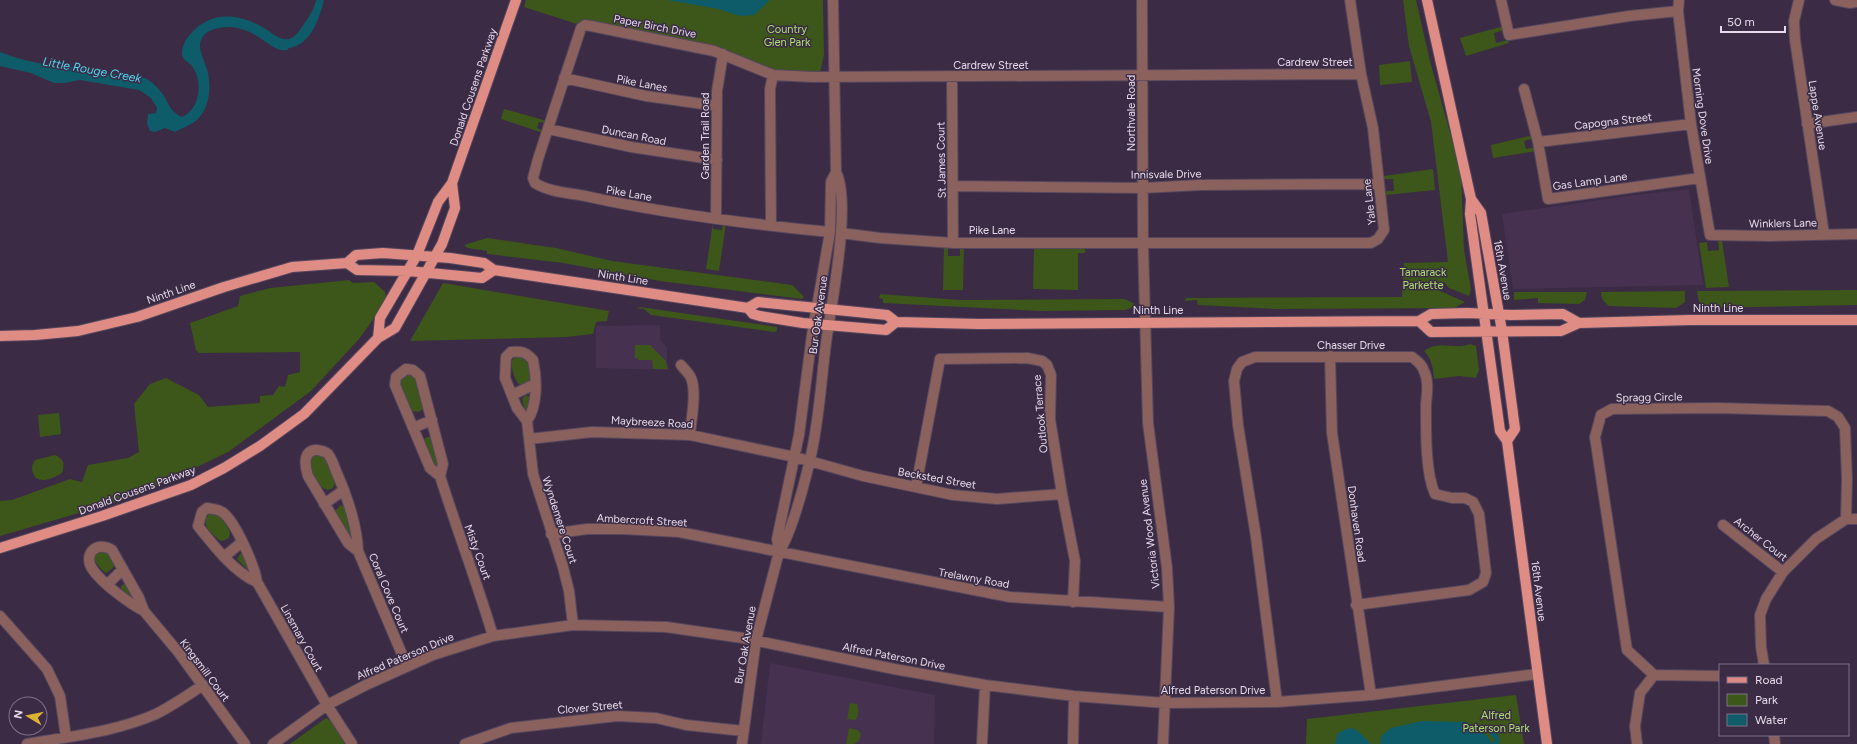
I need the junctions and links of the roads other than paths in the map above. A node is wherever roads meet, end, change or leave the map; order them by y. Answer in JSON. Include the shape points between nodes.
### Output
{"nodes":[{"id":1,"x":516,"y":0,"type":"edge"},
{"id":2,"x":833,"y":0,"type":"edge"},
{"id":3,"x":1142,"y":0,"type":"edge"},
{"id":4,"x":1350,"y":0,"type":"edge"},
{"id":5,"x":1427,"y":0,"type":"edge"},
{"id":6,"x":1501,"y":0,"type":"edge"},
{"id":7,"x":1680,"y":0,"type":"edge"},
{"id":8,"x":1799,"y":0,"type":"edge"},
{"id":9,"x":1835,"y":0,"type":"edge"},
{"id":10,"x":1857,"y":2,"type":"edge"},
{"id":11,"x":1678,"y":11,"type":"junction"},
{"id":12,"x":723,"y":54,"type":"junction"},
{"id":13,"x":1361,"y":74,"type":"junction"},
{"id":14,"x":773,"y":75,"type":"junction"},
{"id":15,"x":1142,"y":76,"type":"junction"},
{"id":16,"x":834,"y":77,"type":"junction"},
{"id":17,"x":952,"y":77,"type":"junction"},
{"id":18,"x":564,"y":78,"type":"junction"},
{"id":19,"x":1524,"y":89,"type":"dead end"},
{"id":20,"x":717,"y":106,"type":"junction"},
{"id":21,"x":1857,"y":117,"type":"edge"},
{"id":22,"x":1691,"y":124,"type":"junction"},
{"id":23,"x":1807,"y":124,"type":"junction"},
{"id":24,"x":548,"y":129,"type":"junction"},
{"id":25,"x":1538,"y":142,"type":"junction"},
{"id":26,"x":717,"y":160,"type":"junction"},
{"id":27,"x":836,"y":172,"type":"junction"},
{"id":28,"x":1700,"y":178,"type":"junction"},
{"id":29,"x":452,"y":183,"type":"junction"},
{"id":30,"x":1379,"y":184,"type":"junction"},
{"id":31,"x":953,"y":186,"type":"junction"},
{"id":32,"x":1143,"y":188,"type":"junction"},
{"id":33,"x":1471,"y":199,"type":"junction"},
{"id":34,"x":716,"y":218,"type":"junction"},
{"id":35,"x":771,"y":226,"type":"junction"},
{"id":36,"x":830,"y":232,"type":"junction"},
{"id":37,"x":841,"y":233,"type":"junction"},
{"id":38,"x":1824,"y":234,"type":"junction"},
{"id":39,"x":1857,"y":234,"type":"edge"},
{"id":40,"x":1710,"y":235,"type":"joint"},
{"id":41,"x":953,"y":243,"type":"junction"},
{"id":42,"x":1143,"y":243,"type":"junction"},
{"id":43,"x":417,"y":255,"type":"junction"},
{"id":44,"x":435,"y":257,"type":"junction"},
{"id":45,"x":347,"y":263,"type":"junction"},
{"id":46,"x":494,"y":270,"type":"junction"},
{"id":47,"x":408,"y":271,"type":"junction"},
{"id":48,"x":426,"y":272,"type":"junction"},
{"id":49,"x":748,"y":308,"type":"junction"},
{"id":50,"x":817,"y":309,"type":"junction"},
{"id":51,"x":831,"y":310,"type":"junction"},
{"id":52,"x":1485,"y":314,"type":"junction"},
{"id":53,"x":1499,"y":314,"type":"junction"},
{"id":54,"x":1857,"y":320,"type":"edge"},
{"id":55,"x":1419,"y":321,"type":"junction"},
{"id":56,"x":896,"y":322,"type":"junction"},
{"id":57,"x":1145,"y":322,"type":"junction"},
{"id":58,"x":1579,"y":323,"type":"junction"},
{"id":59,"x":815,"y":324,"type":"junction"},
{"id":60,"x":829,"y":325,"type":"junction"},
{"id":61,"x":1487,"y":331,"type":"junction"},
{"id":62,"x":1502,"y":331,"type":"junction"},
{"id":63,"x":0,"y":336,"type":"edge"},
{"id":64,"x":378,"y":338,"type":"junction"},
{"id":65,"x":1330,"y":356,"type":"junction"},
{"id":66,"x":681,"y":366,"type":"dead end"},
{"id":67,"x":535,"y":384,"type":"junction"},
{"id":68,"x":512,"y":395,"type":"junction"},
{"id":69,"x":432,"y":420,"type":"junction"},
{"id":70,"x":527,"y":421,"type":"junction"},
{"id":71,"x":413,"y":428,"type":"junction"},
{"id":72,"x":690,"y":435,"type":"junction"},
{"id":73,"x":529,"y":439,"type":"junction"},
{"id":74,"x":1507,"y":441,"type":"junction"},
{"id":75,"x":795,"y":457,"type":"junction"},
{"id":76,"x":810,"y":461,"type":"junction"},
{"id":77,"x":440,"y":476,"type":"junction"},
{"id":78,"x":916,"y":487,"type":"junction"},
{"id":79,"x":344,"y":490,"type":"junction"},
{"id":80,"x":1062,"y":494,"type":"junction"},
{"id":81,"x":324,"y":504,"type":"junction"},
{"id":82,"x":1846,"y":519,"type":"junction"},
{"id":83,"x":1857,"y":519,"type":"edge"},
{"id":84,"x":1724,"y":525,"type":"dead end"},
{"id":85,"x":551,"y":534,"type":"junction"},
{"id":86,"x":242,"y":542,"type":"junction"},
{"id":87,"x":0,"y":548,"type":"edge"},
{"id":88,"x":358,"y":551,"type":"junction"},
{"id":89,"x":779,"y":552,"type":"junction"},
{"id":90,"x":225,"y":556,"type":"junction"},
{"id":91,"x":123,"y":569,"type":"junction"},
{"id":92,"x":1783,"y":572,"type":"junction"},
{"id":93,"x":257,"y":582,"type":"junction"},
{"id":94,"x":108,"y":584,"type":"junction"},
{"id":95,"x":1073,"y":602,"type":"junction"},
{"id":96,"x":1356,"y":605,"type":"junction"},
{"id":97,"x":1169,"y":607,"type":"junction"},
{"id":98,"x":144,"y":611,"type":"junction"},
{"id":99,"x":0,"y":616,"type":"edge"},
{"id":100,"x":573,"y":625,"type":"junction"},
{"id":101,"x":493,"y":636,"type":"junction"},
{"id":102,"x":756,"y":640,"type":"junction"},
{"id":103,"x":1764,"y":664,"type":"edge"},
{"id":104,"x":407,"y":666,"type":"junction"},
{"id":105,"x":1537,"y":674,"type":"junction"},
{"id":106,"x":1654,"y":676,"type":"junction"},
{"id":107,"x":1719,"y":676,"type":"edge"},
{"id":108,"x":203,"y":685,"type":"junction"},
{"id":109,"x":985,"y":685,"type":"junction"},
{"id":110,"x":1371,"y":695,"type":"junction"},
{"id":111,"x":1074,"y":696,"type":"junction"},
{"id":112,"x":1278,"y":702,"type":"junction"},
{"id":113,"x":1165,"y":703,"type":"junction"},
{"id":114,"x":327,"y":705,"type":"junction"},
{"id":115,"x":744,"y":731,"type":"junction"},
{"id":116,"x":66,"y":737,"type":"junction"},
{"id":117,"x":27,"y":744,"type":"edge"},
{"id":118,"x":245,"y":744,"type":"edge"},
{"id":119,"x":273,"y":744,"type":"edge"},
{"id":120,"x":352,"y":744,"type":"edge"},
{"id":121,"x":465,"y":744,"type":"edge"},
{"id":122,"x":742,"y":744,"type":"edge"},
{"id":123,"x":982,"y":744,"type":"edge"},
{"id":124,"x":1073,"y":744,"type":"edge"},
{"id":125,"x":1163,"y":744,"type":"edge"},
{"id":126,"x":1547,"y":744,"type":"edge"},
{"id":127,"x":1637,"y":744,"type":"edge"}],
"edges":[{"from":1,"to":29,"type":"main road","name":"Donald Cousens Parkway"},
{"from":2,"to":16,"type":"street","name":"Bur Oak Avenue"},
{"from":3,"to":15,"type":"street","name":"Northvale Road"},
{"from":4,"to":13,"type":"street","name":"Yale Lane"},
{"from":5,"to":33,"type":"main road","name":"16th Avenue"},
{"from":6,"to":11,"type":"street","via":[[1509,35]]},
{"from":7,"to":11,"type":"street","name":"Morning Dove Drive"},
{"from":8,"to":23,"type":"street","name":"Lappe Avenue","via":[[1794,20]]},
{"from":9,"to":10,"type":"street"},
{"from":11,"to":22,"type":"street","name":"Morning Dove Drive"},
{"from":12,"to":14,"type":"street","name":"Paper Birch Drive"},
{"from":12,"to":18,"type":"street","name":"Paper Birch Drive","via":[[699,47],[585,26],[579,31]]},
{"from":12,"to":20,"type":"street","name":"Garden Trail Road","via":[[718,78]]},
{"from":13,"to":15,"type":"street","name":"Cardrew Street"},
{"from":13,"to":30,"type":"street","name":"Yale Lane","via":[[1373,128]]},
{"from":14,"to":16,"type":"street","name":"Cardrew Street"},
{"from":14,"to":35,"type":"street","via":[[770,89]]},
{"from":15,"to":17,"type":"street","name":"Cardrew Street"},
{"from":15,"to":32,"type":"street","name":"Northvale Road"},
{"from":16,"to":17,"type":"street","name":"Cardrew Street"},
{"from":16,"to":27,"type":"street","name":"Bur Oak Avenue"},
{"from":17,"to":31,"type":"street","name":"St James Court"},
{"from":18,"to":20,"type":"street","name":"Pike Lanes","via":[[652,97]]},
{"from":18,"to":24,"type":"street","name":"Pike Lane"},
{"from":19,"to":25,"type":"street","name":"Gas Lamp Lane"},
{"from":20,"to":26,"type":"street","name":"Garden Trail Road"},
{"from":21,"to":23,"type":"street"},
{"from":22,"to":25,"type":"street","name":"Capogna Street"},
{"from":22,"to":28,"type":"street","name":"Morning Dove Drive"},
{"from":23,"to":38,"type":"street","name":"Lappe Avenue"},
{"from":24,"to":26,"type":"street","name":"Duncan Road","via":[[631,147]]},
{"from":24,"to":34,"type":"street","name":"Pike Lane","via":[[534,175],[537,184],[621,204]]},
{"from":25,"to":28,"type":"street","name":"Gas Lamp Lane","via":[[1548,199]]},
{"from":26,"to":34,"type":"street","name":"Garden Trail Road"},
{"from":27,"to":36,"type":"street","name":"Bur Oak Avenue","via":[[831,182]]},
{"from":27,"to":37,"type":"street","name":"Bur Oak Avenue","via":[[840,180]]},
{"from":28,"to":40,"type":"street","name":"Morning Dove Drive"},
{"from":29,"to":43,"type":"main road","name":"Donald Cousens Parkway","via":[[438,202]]},
{"from":29,"to":44,"type":"main road","name":"Donald Cousens Parkway","via":[[455,208]]},
{"from":30,"to":32,"type":"street","name":"Innisvale Drive","via":[[1200,185]]},
{"from":30,"to":42,"type":"street","name":"Yale Lane","via":[[1384,230],[1378,239],[1371,243]]},
{"from":31,"to":32,"type":"street","name":"Innisvale Drive"},
{"from":31,"to":41,"type":"street","name":"St James Court"},
{"from":32,"to":42,"type":"street","name":"Northvale Road"},
{"from":33,"to":52,"type":"main road","name":"16th Avenue","via":[[1470,214]]},
{"from":33,"to":53,"type":"main road","name":"16th Avenue","via":[[1481,213]]},
{"from":34,"to":35,"type":"street","name":"Pike Lane"},
{"from":35,"to":36,"type":"street","name":"Pike Lane"},
{"from":36,"to":50,"type":"street","name":"Bur Oak Avenue"},
{"from":37,"to":41,"type":"street","name":"Pike Lane"},
{"from":37,"to":51,"type":"street","name":"Bur Oak Avenue"},
{"from":38,"to":39,"type":"street","name":"Winklers Lane"},
{"from":38,"to":40,"type":"street","name":"Winklers Lane"},
{"from":41,"to":42,"type":"street","name":"Pike Lane"},
{"from":42,"to":57,"type":"street","name":"Northvale Road"},
{"from":43,"to":44,"type":"main road","name":"Ninth Line"},
{"from":43,"to":45,"type":"main road","name":"Ninth Line","via":[[356,255]]},
{"from":43,"to":47,"type":"main road","name":"Donald Cousens Parkway"},
{"from":44,"to":46,"type":"main road","name":"Ninth Line","via":[[484,262]]},
{"from":44,"to":48,"type":"main road","name":"Donald Cousens Parkway"},
{"from":45,"to":47,"type":"main road","name":"Ninth Line","via":[[357,270]]},
{"from":45,"to":63,"type":"main road","name":"Ninth Line","via":[[292,267],[137,317],[78,331]]},
{"from":46,"to":48,"type":"main road","name":"Ninth Line","via":[[482,278]]},
{"from":46,"to":49,"type":"main road","name":"Ninth Line"},
{"from":47,"to":48,"type":"main road","name":"Ninth Line"},
{"from":47,"to":64,"type":"main road","name":"Donald Cousens Parkway","via":[[380,318]]},
{"from":48,"to":64,"type":"main road","name":"Donald Cousens Parkway","via":[[395,328]]},
{"from":49,"to":50,"type":"main road","name":"Ninth Line","via":[[758,302]]},
{"from":49,"to":59,"type":"main road","name":"Ninth Line","via":[[753,314],[765,318]]},
{"from":50,"to":51,"type":"main road","name":"Ninth Line"},
{"from":50,"to":59,"type":"street","name":"Bur Oak Avenue"},
{"from":51,"to":56,"type":"main road","name":"Ninth Line","via":[[886,316]]},
{"from":51,"to":60,"type":"street","name":"Bur Oak Avenue"},
{"from":52,"to":53,"type":"main road","name":"Ninth Line"},
{"from":52,"to":55,"type":"main road","name":"Ninth Line","via":[[1431,314]]},
{"from":52,"to":61,"type":"main road","name":"16th Avenue"},
{"from":53,"to":58,"type":"main road","name":"Ninth Line","via":[[1563,314]]},
{"from":53,"to":62,"type":"main road","name":"16th Avenue"},
{"from":54,"to":58,"type":"main road","name":"Ninth Line"},
{"from":55,"to":57,"type":"main road","name":"Ninth Line"},
{"from":55,"to":61,"type":"main road","name":"Ninth Line","via":[[1431,332]]},
{"from":56,"to":57,"type":"main road","name":"Ninth Line"},
{"from":56,"to":60,"type":"main road","name":"Ninth Line","via":[[886,330]]},
{"from":57,"to":97,"type":"street","name":"Victoria Wood Avenue","via":[[1148,423],[1167,568]]},
{"from":58,"to":62,"type":"main road","name":"Ninth Line","via":[[1561,332]]},
{"from":59,"to":60,"type":"main road","name":"Ninth Line"},
{"from":59,"to":75,"type":"street","name":"Bur Oak Avenue"},
{"from":60,"to":76,"type":"street","name":"Bur Oak Avenue"},
{"from":61,"to":62,"type":"main road","name":"Ninth Line"},
{"from":61,"to":74,"type":"main road","name":"16th Avenue","via":[[1500,431]]},
{"from":62,"to":74,"type":"main road","name":"16th Avenue","via":[[1515,429]]},
{"from":64,"to":87,"type":"main road","name":"Donald Cousens Parkway","via":[[304,414],[224,468],[191,485],[166,494]]},
{"from":65,"to":96,"type":"street","name":"Donhaven Road","via":[[1332,433]]},
{"from":65,"to":96,"type":"street","name":"Chasser Drive","via":[[1412,357],[1419,363],[1427,379],[1426,431],[1431,485],[1435,494],[1465,498],[1473,502],[1479,514],[1486,573],[1483,582],[1469,590]]},
{"from":65,"to":112,"type":"street","name":"Chasser Drive","via":[[1247,358],[1237,369],[1234,381],[1238,425]]},
{"from":66,"to":72,"type":"street","via":[[692,382]]},
{"from":67,"to":68,"type":"street"},
{"from":67,"to":68,"type":"street","name":"Wyndemere Court","via":[[533,360],[522,351],[511,352],[506,357],[504,366],[505,378]]},
{"from":67,"to":70,"type":"street","name":"Wyndemere Court","via":[[532,413]]},
{"from":68,"to":70,"type":"street","name":"Wyndemere Court","via":[[517,408]]},
{"from":69,"to":71,"type":"street"},
{"from":69,"to":71,"type":"street","name":"Misty Court","via":[[420,376],[413,370],[403,370],[396,377],[395,385]]},
{"from":69,"to":77,"type":"street","name":"Misty Court","via":[[443,464]]},
{"from":70,"to":73,"type":"street","name":"Wyndemere Court"},
{"from":71,"to":77,"type":"street","name":"Misty Court","via":[[430,468]]},
{"from":72,"to":73,"type":"street","name":"Maybreeze Road","via":[[592,432]]},
{"from":72,"to":75,"type":"street","name":"Maybreeze Road"},
{"from":73,"to":85,"type":"street","name":"Wyndemere Court","via":[[533,474]]},
{"from":74,"to":105,"type":"main road","name":"16th Avenue"},
{"from":75,"to":76,"type":"street"},
{"from":75,"to":89,"type":"street","name":"Bur Oak Avenue","via":[[777,539]]},
{"from":76,"to":78,"type":"street","name":"Becksted Street"},
{"from":76,"to":89,"type":"street","name":"Bur Oak Avenue","via":[[786,541]]},
{"from":77,"to":101,"type":"street","name":"Misty Court"},
{"from":78,"to":80,"type":"street","name":"Becksted Street","via":[[953,495],[997,499]]},
{"from":78,"to":80,"type":"street","name":"Outlook Terrace","via":[[940,360],[1026,358],[1042,361],[1047,365],[1051,375],[1050,419]]},
{"from":79,"to":81,"type":"street"},
{"from":79,"to":81,"type":"street","name":"Coral Cove Court","via":[[328,454],[320,450],[308,453],[305,457],[305,468]]},
{"from":79,"to":88,"type":"street","name":"Coral Cove Court"},
{"from":80,"to":95,"type":"street","name":"Outlook Terrace","via":[[1075,561]]},
{"from":81,"to":88,"type":"street","name":"Coral Cove Court","via":[[348,543]]},
{"from":82,"to":83,"type":"street"},
{"from":82,"to":92,"type":"street","via":[[1816,539]]},
{"from":82,"to":106,"type":"street","name":"Spragg Circle","via":[[1845,428],[1838,417],[1828,411],[1612,409],[1601,415],[1595,437],[1627,650]]},
{"from":84,"to":92,"type":"street","name":"Archer Court"},
{"from":85,"to":89,"type":"street","name":"Ambercroft Street","via":[[587,529],[656,530]]},
{"from":85,"to":100,"type":"street","name":"Wyndemere Court","via":[[569,591]]},
{"from":86,"to":90,"type":"street"},
{"from":86,"to":90,"type":"street","name":"Linsmary Court","via":[[224,513],[207,508],[202,512],[198,526]]},
{"from":86,"to":93,"type":"street","name":"Linsmary Court","via":[[256,573]]},
{"from":88,"to":104,"type":"street","name":"Coral Cove Court"},
{"from":89,"to":95,"type":"street","name":"Trelawny Road","via":[[1010,597]]},
{"from":89,"to":102,"type":"street","name":"Bur Oak Avenue"},
{"from":90,"to":93,"type":"street","name":"Linsmary Court","via":[[242,573]]},
{"from":91,"to":94,"type":"street"},
{"from":91,"to":94,"type":"street","name":"Kingsmill Court","via":[[112,550],[105,546],[93,550],[89,555],[89,563]]},
{"from":91,"to":98,"type":"street","name":"Kingsmill Court"},
{"from":92,"to":103,"type":"street","via":[[1766,599],[1760,615],[1760,647]]},
{"from":93,"to":114,"type":"street","name":"Linsmary Court"},
{"from":94,"to":98,"type":"street","name":"Kingsmill Court","via":[[128,603]]},
{"from":95,"to":97,"type":"street","name":"Trelawny Road"},
{"from":96,"to":110,"type":"street","name":"Donhaven Road"},
{"from":97,"to":113,"type":"street","name":"Victoria Wood Avenue"},
{"from":98,"to":108,"type":"street","name":"Kingsmill Court"},
{"from":99,"to":116,"type":"street","via":[[47,669],[60,696]]},
{"from":100,"to":101,"type":"street","name":"Alfred Paterson Drive"},
{"from":100,"to":102,"type":"street","name":"Alfred Paterson Drive","via":[[666,627]]},
{"from":101,"to":104,"type":"street","name":"Alfred Paterson Drive"},
{"from":102,"to":109,"type":"street","name":"Alfred Paterson Drive"},
{"from":102,"to":115,"type":"street","name":"Bur Oak Avenue"},
{"from":104,"to":114,"type":"street","name":"Alfred Paterson Drive"},
{"from":105,"to":110,"type":"street","name":"Alfred Paterson Drive"},
{"from":105,"to":126,"type":"main road","name":"16th Avenue"},
{"from":106,"to":107,"type":"street"},
{"from":106,"to":127,"type":"street","via":[[1640,693],[1635,726]]},
{"from":108,"to":116,"type":"street","via":[[156,714],[104,731]]},
{"from":108,"to":118,"type":"street","name":"Kingsmill Court"},
{"from":109,"to":111,"type":"street","name":"Alfred Paterson Drive"},
{"from":109,"to":123,"type":"street"},
{"from":110,"to":112,"type":"street","name":"Alfred Paterson Drive"},
{"from":111,"to":113,"type":"street","name":"Alfred Paterson Drive"},
{"from":111,"to":124,"type":"street"},
{"from":112,"to":113,"type":"street","name":"Alfred Paterson Drive"},
{"from":113,"to":125,"type":"street","name":"Victoria Wood Avenue"},
{"from":114,"to":119,"type":"street","name":"Alfred Paterson Drive"},
{"from":114,"to":120,"type":"street","name":"Linsmary Court"},
{"from":115,"to":121,"type":"street","name":"Clover Street","via":[[686,725],[656,718],[617,716],[511,728]]},
{"from":115,"to":122,"type":"street","name":"Bur Oak Avenue"},
{"from":116,"to":117,"type":"street"}]}
